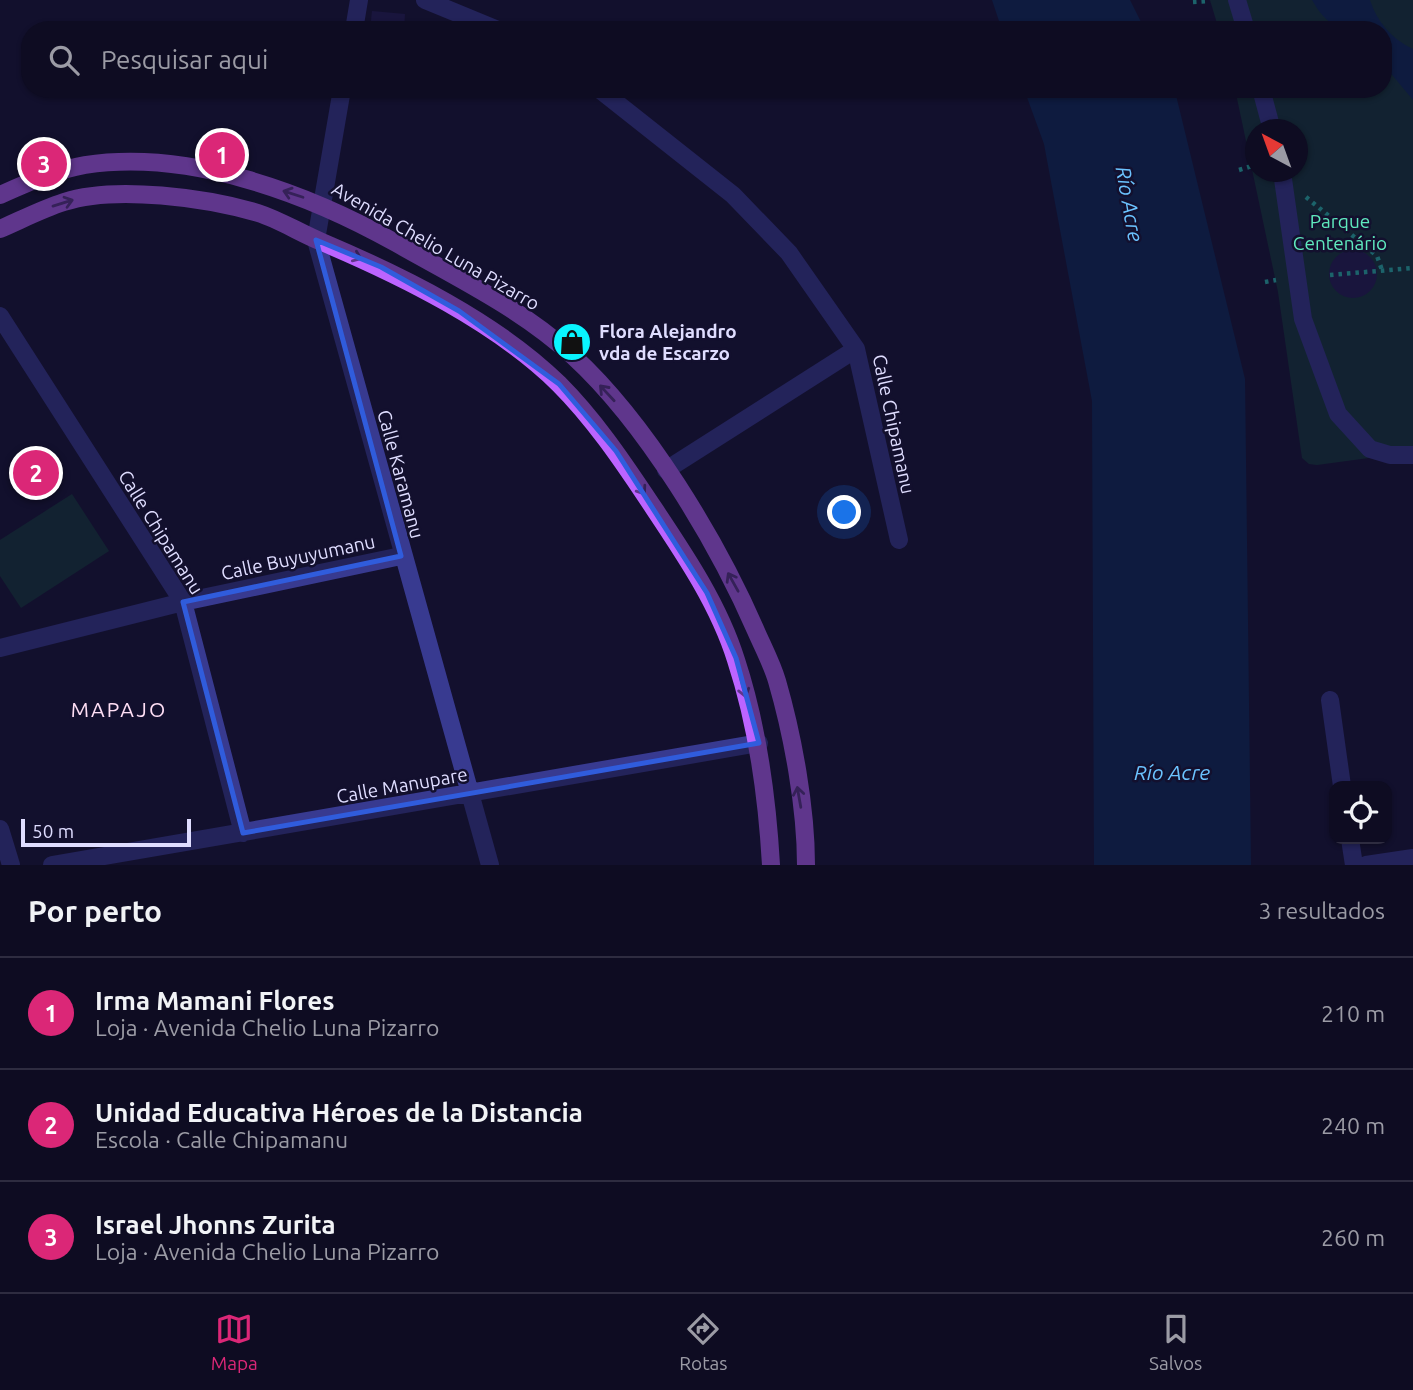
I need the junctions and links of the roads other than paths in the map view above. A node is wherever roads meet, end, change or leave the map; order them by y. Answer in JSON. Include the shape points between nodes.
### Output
{"nodes":[{"id":1,"x":359,"y":0,"type":"edge"},
{"id":2,"x":425,"y":0,"type":"edge"},
{"id":3,"x":1237,"y":0,"type":"edge"},
{"id":4,"x":356,"y":21,"type":"edge"},
{"id":5,"x":476,"y":21,"type":"edge"},
{"id":6,"x":1243,"y":21,"type":"edge"},
{"id":7,"x":340,"y":98,"type":"edge"},
{"id":8,"x":610,"y":98,"type":"edge"},
{"id":9,"x":1264,"y":98,"type":"edge"},
{"id":10,"x":1269,"y":119,"type":"edge"},
{"id":11,"x":1284,"y":182,"type":"edge"},
{"id":12,"x":0,"y":195,"type":"edge"},
{"id":13,"x":320,"y":203,"type":"junction"},
{"id":14,"x":0,"y":229,"type":"edge"},
{"id":15,"x":316,"y":240,"type":"junction"},
{"id":16,"x":0,"y":316,"type":"edge"},
{"id":17,"x":856,"y":349,"type":"junction"},
{"id":18,"x":1413,"y":455,"type":"edge"},
{"id":19,"x":666,"y":470,"type":"junction"},
{"id":20,"x":899,"y":540,"type":"dead end"},
{"id":21,"x":401,"y":556,"type":"junction"},
{"id":22,"x":183,"y":603,"type":"junction"},
{"id":23,"x":0,"y":649,"type":"edge"},
{"id":24,"x":1330,"y":700,"type":"dead end"},
{"id":25,"x":758,"y":743,"type":"junction"},
{"id":26,"x":1341,"y":781,"type":"edge"},
{"id":27,"x":471,"y":795,"type":"junction"},
{"id":28,"x":0,"y":829,"type":"edge"},
{"id":29,"x":243,"y":833,"type":"junction"},
{"id":30,"x":1351,"y":844,"type":"edge"},
{"id":31,"x":1413,"y":858,"type":"edge"},
{"id":32,"x":11,"y":865,"type":"edge"},
{"id":33,"x":52,"y":865,"type":"edge"},
{"id":34,"x":490,"y":865,"type":"edge"},
{"id":35,"x":771,"y":865,"type":"edge"},
{"id":36,"x":806,"y":865,"type":"edge"},
{"id":37,"x":1353,"y":865,"type":"edge"},
{"id":38,"x":1366,"y":865,"type":"edge"}],
"edges":[{"from":1,"to":4,"type":"street"},
{"from":2,"to":5,"type":"street"},
{"from":3,"to":6,"type":"street"},
{"from":7,"to":13,"type":"street","name":"Calle Karamanu"},
{"from":8,"to":17,"type":"street","name":"Calle Chipamanu","via":[[733,195],[789,253]]},
{"from":9,"to":10,"type":"street"},
{"from":11,"to":18,"type":"street","via":[[1303,318],[1338,414],[1365,446],[1390,455]]},
{"from":13,"to":12,"type":"main road","name":"Avenida Chelio Luna Pizarro","one_way":true,"via":[[243,179],[145,163],[85,165]]},
{"from":13,"to":15,"type":"street","name":"Calle Karamanu"},
{"from":19,"to":13,"type":"main road","name":"Avenida Chelio Luna Pizarro","one_way":true,"via":[[618,405],[573,356],[541,331],[438,267]]},
{"from":14,"to":15,"type":"main road","one_way":true,"via":[[66,201],[158,195],[261,214]]},
{"from":15,"to":21,"type":"street","name":"Calle Karamanu"},
{"from":15,"to":25,"type":"main road","one_way":true,"via":[[382,267],[459,311],[559,384],[616,451],[707,593],[736,658]]},
{"from":16,"to":22,"type":"street","name":"Calle Chipamanu"},
{"from":17,"to":19,"type":"street"},
{"from":17,"to":20,"type":"street","name":"Calle Chipamanu"},
{"from":36,"to":19,"type":"main road","name":"Avenida Chelio Luna Pizarro","one_way":true,"via":[[806,836],[776,679],[741,597]]},
{"from":21,"to":22,"type":"street","name":"Calle Buyuyumanu"},
{"from":21,"to":27,"type":"street","name":"Calle Karamanu"},
{"from":22,"to":23,"type":"street","name":"Calle Buyuyumanu"},
{"from":22,"to":29,"type":"street","name":"Calle Chipamanu"},
{"from":24,"to":26,"type":"street"},
{"from":25,"to":27,"type":"street","name":"Calle Manupare"},
{"from":25,"to":35,"type":"main road"},
{"from":27,"to":29,"type":"street","name":"Calle Manupare"},
{"from":27,"to":34,"type":"street","name":"Calle Karamanu"},
{"from":28,"to":32,"type":"street"},
{"from":29,"to":33,"type":"street","name":"Calle Manupare"},
{"from":30,"to":37,"type":"street"},
{"from":31,"to":38,"type":"street"}]}
